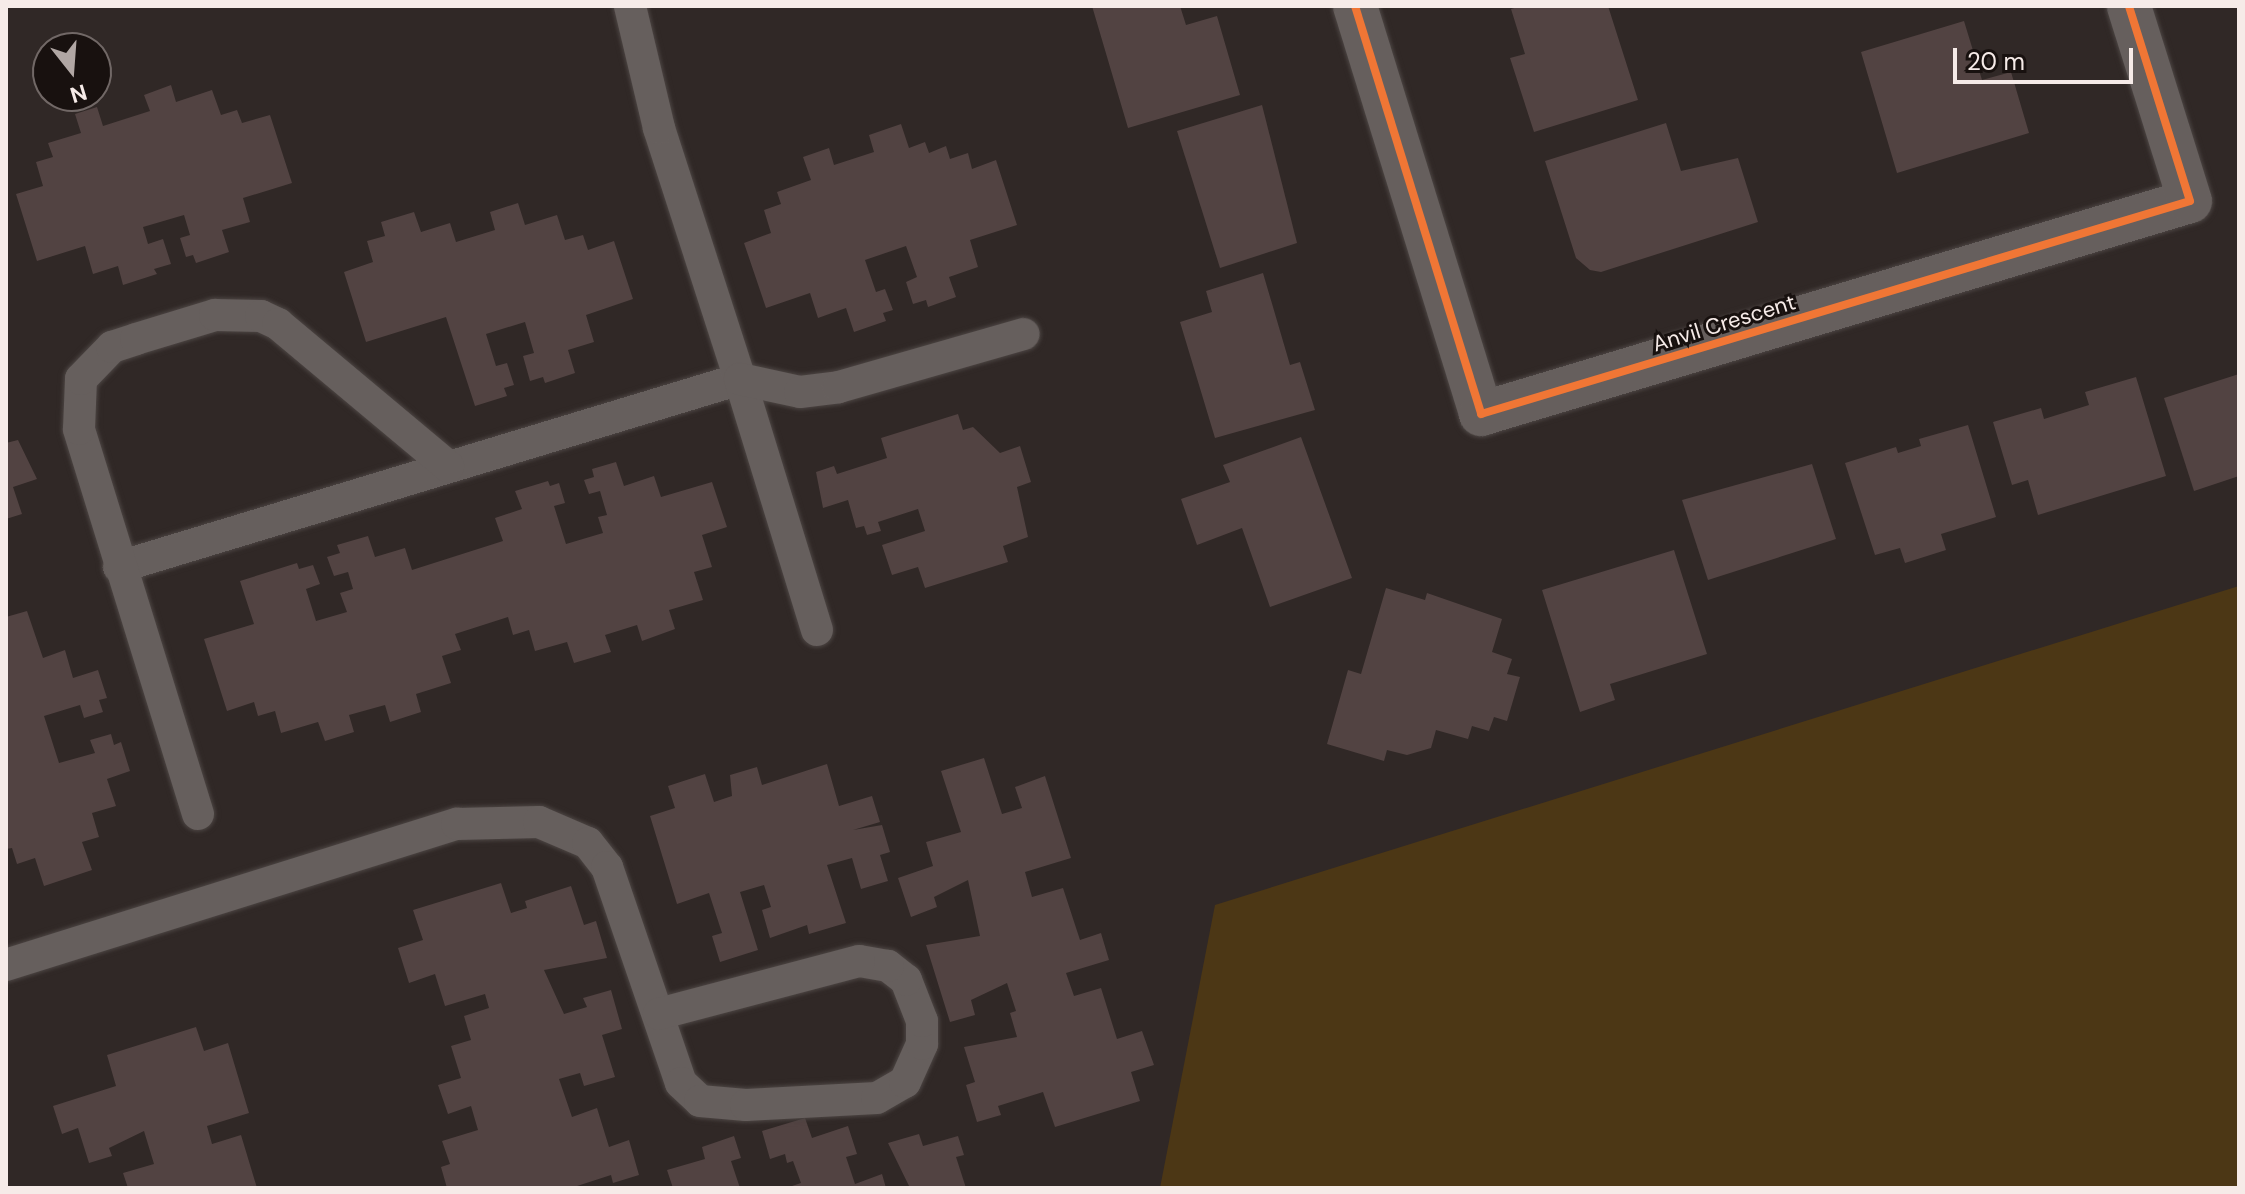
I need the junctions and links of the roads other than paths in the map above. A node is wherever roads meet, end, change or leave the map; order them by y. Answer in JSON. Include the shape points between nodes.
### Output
{"nodes":[{"id":1,"x":630,"y":6,"type":"edge"},
{"id":2,"x":1355,"y":6,"type":"edge"},
{"id":3,"x":2129,"y":6,"type":"edge"},
{"id":4,"x":1024,"y":334,"type":"dead end"},
{"id":5,"x":740,"y":379,"type":"junction"},
{"id":6,"x":448,"y":466,"type":"junction"},
{"id":7,"x":119,"y":567,"type":"junction"},
{"id":8,"x":817,"y":630,"type":"dead end"},
{"id":9,"x":198,"y":814,"type":"dead end"},
{"id":10,"x":6,"y":965,"type":"edge"},
{"id":11,"x":659,"y":1014,"type":"junction"}],
"edges":[{"from":1,"to":5,"type":"lane","via":[[659,128]]},
{"from":2,"to":3,"type":"street","name":"Anvil Crescent","via":[[1481,414],[2190,201]]},
{"from":4,"to":5,"type":"lane","via":[[839,387],[800,392]]},
{"from":5,"to":6,"type":"lane"},
{"from":5,"to":8,"type":"lane"},
{"from":6,"to":7,"type":"lane"},
{"from":6,"to":7,"type":"lane","via":[[278,324],[240,313],[175,327],[112,347],[81,379],[79,429]]},
{"from":7,"to":9,"type":"lane"},
{"from":10,"to":11,"type":"lane","via":[[457,824],[539,822],[588,843],[607,867]]},
{"from":11,"to":11,"type":"lane","via":[[681,1083],[700,1101],[724,1105],[852,1101],[890,1094],[916,1065],[922,1044],[922,1021],[906,980],[888,966],[859,961]]}]}
